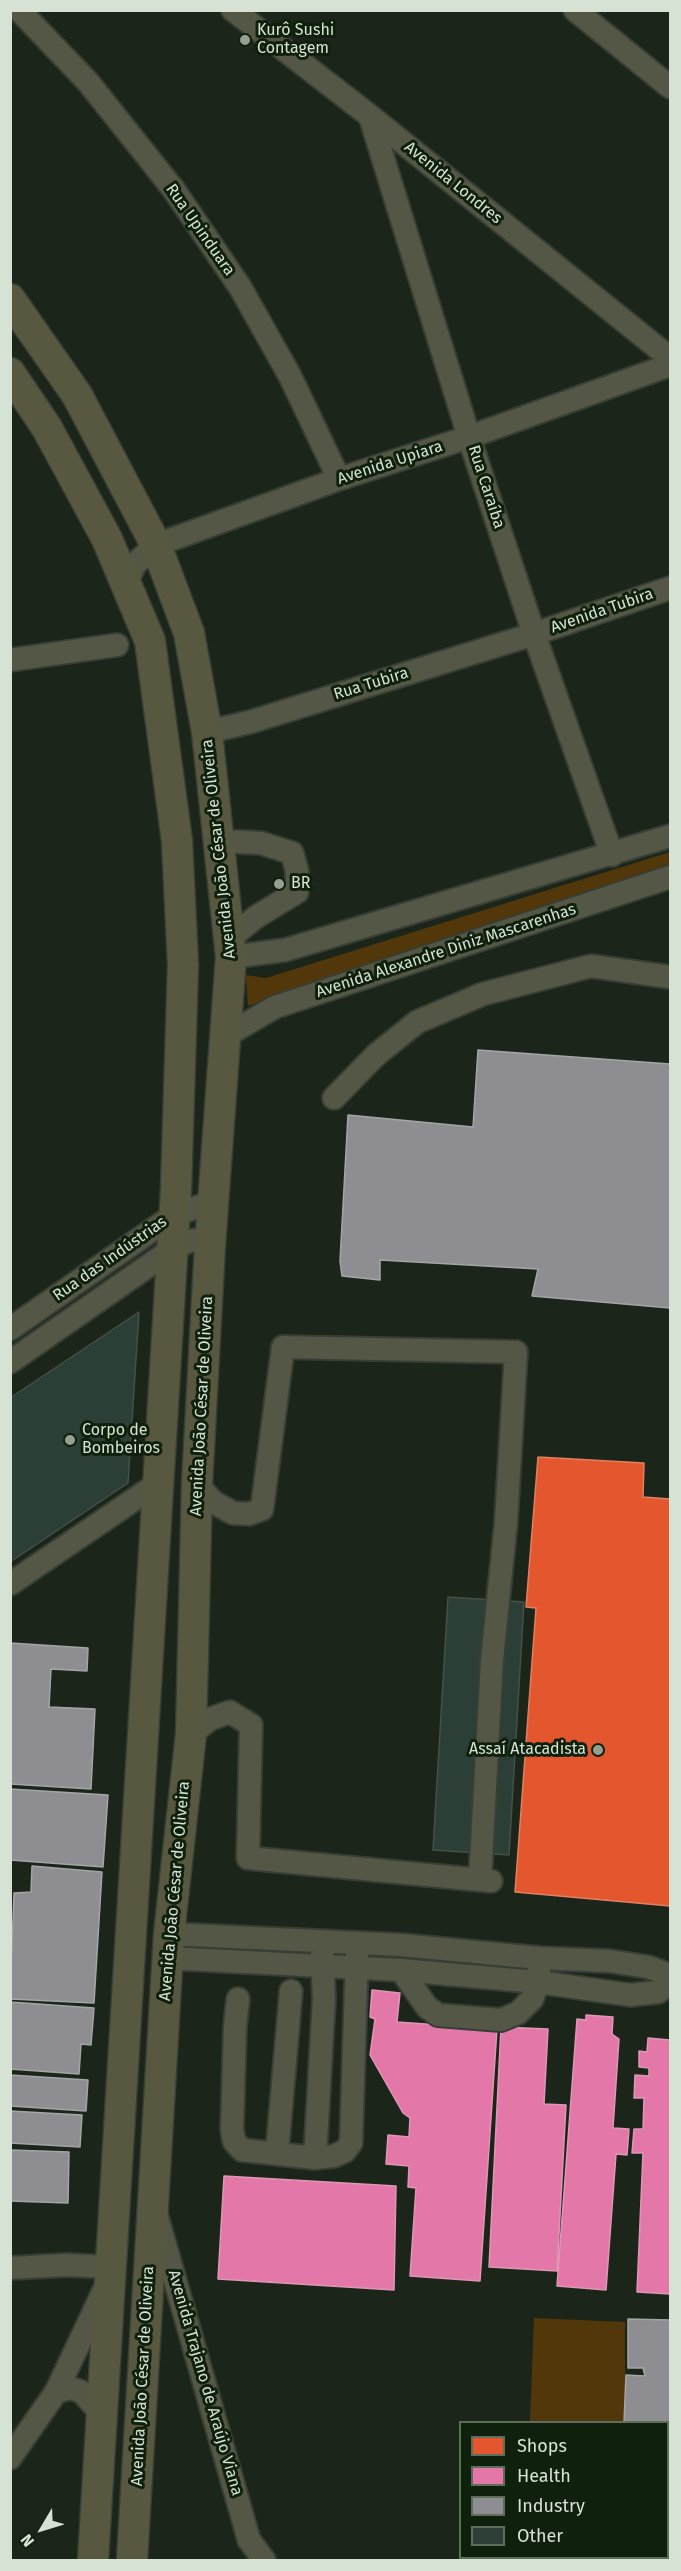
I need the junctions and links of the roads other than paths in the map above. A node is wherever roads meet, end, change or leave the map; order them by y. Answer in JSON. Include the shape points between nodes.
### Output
{"nodes":[{"id":1,"x":19,"y":10,"type":"edge"},
{"id":2,"x":233,"y":10,"type":"edge"},
{"id":3,"x":575,"y":10,"type":"edge"},
{"id":4,"x":670,"y":87,"type":"edge"},
{"id":5,"x":370,"y":116,"type":"junction"},
{"id":6,"x":10,"y":299,"type":"edge"},
{"id":7,"x":670,"y":358,"type":"edge"},
{"id":8,"x":670,"y":365,"type":"edge"},
{"id":9,"x":10,"y":373,"type":"edge"},
{"id":10,"x":10,"y":399,"type":"edge"},
{"id":11,"x":47,"y":428,"type":"junction"},
{"id":12,"x":469,"y":437,"type":"junction"},
{"id":13,"x":339,"y":478,"type":"junction"},
{"id":14,"x":156,"y":545,"type":"junction"},
{"id":15,"x":126,"y":584,"type":"junction"},
{"id":16,"x":670,"y":588,"type":"edge"},
{"id":17,"x":534,"y":634,"type":"junction"},
{"id":18,"x":117,"y":645,"type":"dead end"},
{"id":19,"x":10,"y":660,"type":"edge"},
{"id":20,"x":207,"y":732,"type":"junction"},
{"id":21,"x":670,"y":836,"type":"edge"},
{"id":22,"x":219,"y":842,"type":"junction"},
{"id":23,"x":612,"y":855,"type":"junction"},
{"id":24,"x":670,"y":878,"type":"edge"},
{"id":25,"x":230,"y":948,"type":"junction"},
{"id":26,"x":670,"y":977,"type":"edge"},
{"id":27,"x":227,"y":1035,"type":"junction"},
{"id":28,"x":334,"y":1098,"type":"dead end"},
{"id":29,"x":215,"y":1201,"type":"junction"},
{"id":30,"x":174,"y":1215,"type":"junction"},
{"id":31,"x":211,"y":1238,"type":"junction"},
{"id":32,"x":171,"y":1250,"type":"junction"},
{"id":33,"x":10,"y":1329,"type":"edge"},
{"id":34,"x":10,"y":1362,"type":"edge"},
{"id":35,"x":197,"y":1484,"type":"junction"},
{"id":36,"x":157,"y":1485,"type":"junction"},
{"id":37,"x":10,"y":1584,"type":"edge"},
{"id":38,"x":191,"y":1734,"type":"junction"},
{"id":39,"x":322,"y":1941,"type":"junction"},
{"id":40,"x":357,"y":1942,"type":"junction"},
{"id":41,"x":168,"y":1946,"type":"junction"},
{"id":42,"x":539,"y":1958,"type":"junction"},
{"id":43,"x":322,"y":1966,"type":"junction"},
{"id":44,"x":357,"y":1968,"type":"junction"},
{"id":45,"x":401,"y":1970,"type":"junction"},
{"id":46,"x":670,"y":1981,"type":"edge"},
{"id":47,"x":538,"y":1982,"type":"junction"},
{"id":48,"x":291,"y":1990,"type":"dead end"},
{"id":49,"x":238,"y":2000,"type":"dead end"},
{"id":50,"x":277,"y":2153,"type":"junction"},
{"id":51,"x":315,"y":2158,"type":"junction"},
{"id":52,"x":115,"y":2192,"type":"junction"},
{"id":53,"x":153,"y":2203,"type":"junction"},
{"id":54,"x":10,"y":2268,"type":"edge"},
{"id":55,"x":110,"y":2272,"type":"junction"},
{"id":56,"x":56,"y":2392,"type":"junction"},
{"id":57,"x":102,"y":2414,"type":"junction"},
{"id":58,"x":10,"y":2458,"type":"edge"},
{"id":59,"x":248,"y":2550,"type":"edge"},
{"id":60,"x":93,"y":2560,"type":"edge"},
{"id":61,"x":132,"y":2560,"type":"edge"},
{"id":62,"x":264,"y":2560,"type":"edge"}],
"edges":[{"from":1,"to":13,"type":"street","name":"Rua Upinduara","via":[[88,81],[174,190],[240,286],[290,376]]},
{"from":2,"to":5,"type":"street","name":"Avenida Londres"},
{"from":3,"to":4,"type":"street"},
{"from":5,"to":7,"type":"street","name":"Avenida Londres"},
{"from":5,"to":12,"type":"street","name":"Rua Caraíba"},
{"from":6,"to":14,"type":"main road","name":"Avenida João César de Oliveira","via":[[77,395]]},
{"from":8,"to":12,"type":"street","name":"Avenida Upiara"},
{"from":9,"to":11,"type":"main road"},
{"from":10,"to":11,"type":"street"},
{"from":11,"to":15,"type":"main road","via":[[107,539]]},
{"from":12,"to":13,"type":"street","name":"Avenida Upiara"},
{"from":12,"to":17,"type":"street","name":"Rua Caraíba"},
{"from":13,"to":14,"type":"street","name":"Avenida Upiara"},
{"from":14,"to":15,"type":"street","name":"Avenida Upiara","via":[[135,564]]},
{"from":14,"to":20,"type":"main road","name":"Avenida João César de Oliveira","via":[[189,633]]},
{"from":15,"to":30,"type":"main road","via":[[150,640],[177,841],[183,965]]},
{"from":16,"to":17,"type":"street","name":"Avenida Tubira"},
{"from":17,"to":20,"type":"street","name":"Rua Tubira"},
{"from":17,"to":23,"type":"street","name":"Rua Caraíba"},
{"from":18,"to":19,"type":"street"},
{"from":20,"to":22,"type":"main road","name":"Avenida João César de Oliveira"},
{"from":21,"to":23,"type":"street"},
{"from":22,"to":25,"type":"main road","name":"Avenida João César de Oliveira"},
{"from":22,"to":25,"type":"street","via":[[261,843],[292,853],[297,871],[297,892],[256,917]]},
{"from":23,"to":25,"type":"street","via":[[285,950]]},
{"from":24,"to":27,"type":"street","name":"Avenida Alexandre Diniz Mascarenhas","via":[[275,1006]]},
{"from":25,"to":27,"type":"main road","name":"Avenida João César de Oliveira"},
{"from":26,"to":28,"type":"street","via":[[591,966],[483,994],[417,1022],[376,1055]]},
{"from":27,"to":29,"type":"main road","name":"Avenida João César de Oliveira"},
{"from":29,"to":30,"type":"street","name":"Rua das Indústrias"},
{"from":29,"to":31,"type":"main road","name":"Avenida João César de Oliveira"},
{"from":30,"to":32,"type":"main road"},
{"from":30,"to":33,"type":"street","name":"Rua das Indústrias"},
{"from":31,"to":32,"type":"street","name":"Rua das Indústrias","via":[[189,1241]]},
{"from":31,"to":35,"type":"main road","name":"Avenida João César de Oliveira"},
{"from":32,"to":34,"type":"street","name":"Rua das Indústrias"},
{"from":32,"to":36,"type":"main road"},
{"from":35,"to":38,"type":"main road","name":"Avenida João César de Oliveira"},
{"from":35,"to":38,"type":"street","via":[[213,1502],[233,1514],[262,1509],[283,1347],[516,1352],[507,1522],[492,1660],[486,1881],[248,1858],[251,1725],[230,1712],[210,1719]]},
{"from":36,"to":37,"type":"street"},
{"from":36,"to":52,"type":"main road"},
{"from":38,"to":41,"type":"main road","name":"Avenida João César de Oliveira"},
{"from":39,"to":40,"type":"street"},
{"from":39,"to":41,"type":"street"},
{"from":39,"to":43,"type":"street"},
{"from":40,"to":42,"type":"street"},
{"from":40,"to":44,"type":"street"},
{"from":41,"to":43,"type":"street"},
{"from":41,"to":53,"type":"main road","name":"Avenida João César de Oliveira"},
{"from":42,"to":46,"type":"street","via":[[648,1966],[664,1973]]},
{"from":42,"to":47,"type":"street"},
{"from":43,"to":44,"type":"street"},
{"from":43,"to":51,"type":"street","via":[[324,2000]]},
{"from":44,"to":45,"type":"street"},
{"from":44,"to":51,"type":"street","via":[[351,2143],[334,2156]]},
{"from":45,"to":47,"type":"street"},
{"from":45,"to":47,"type":"street","via":[[422,2002],[438,2014],[501,2020],[518,2013],[532,1999]]},
{"from":46,"to":47,"type":"street","via":[[658,1992],[630,1995]]},
{"from":48,"to":50,"type":"street"},
{"from":49,"to":50,"type":"street","via":[[234,2141],[242,2150]]},
{"from":50,"to":51,"type":"street"},
{"from":52,"to":53,"type":"main road","via":[[123,2204],[135,2208]]},
{"from":52,"to":55,"type":"main road"},
{"from":53,"to":59,"type":"street","name":"Avenida Trajano de Araújo Viana"},
{"from":53,"to":61,"type":"main road","name":"Avenida João César de Oliveira"},
{"from":54,"to":55,"type":"street","via":[[66,2265]]},
{"from":55,"to":56,"type":"street"},
{"from":55,"to":57,"type":"main road"},
{"from":56,"to":57,"type":"street","via":[[70,2388],[82,2392]]},
{"from":56,"to":58,"type":"street"},
{"from":57,"to":60,"type":"main road"},
{"from":59,"to":62,"type":"street","name":"Avenida Trajano de Araújo Viana"}]}
